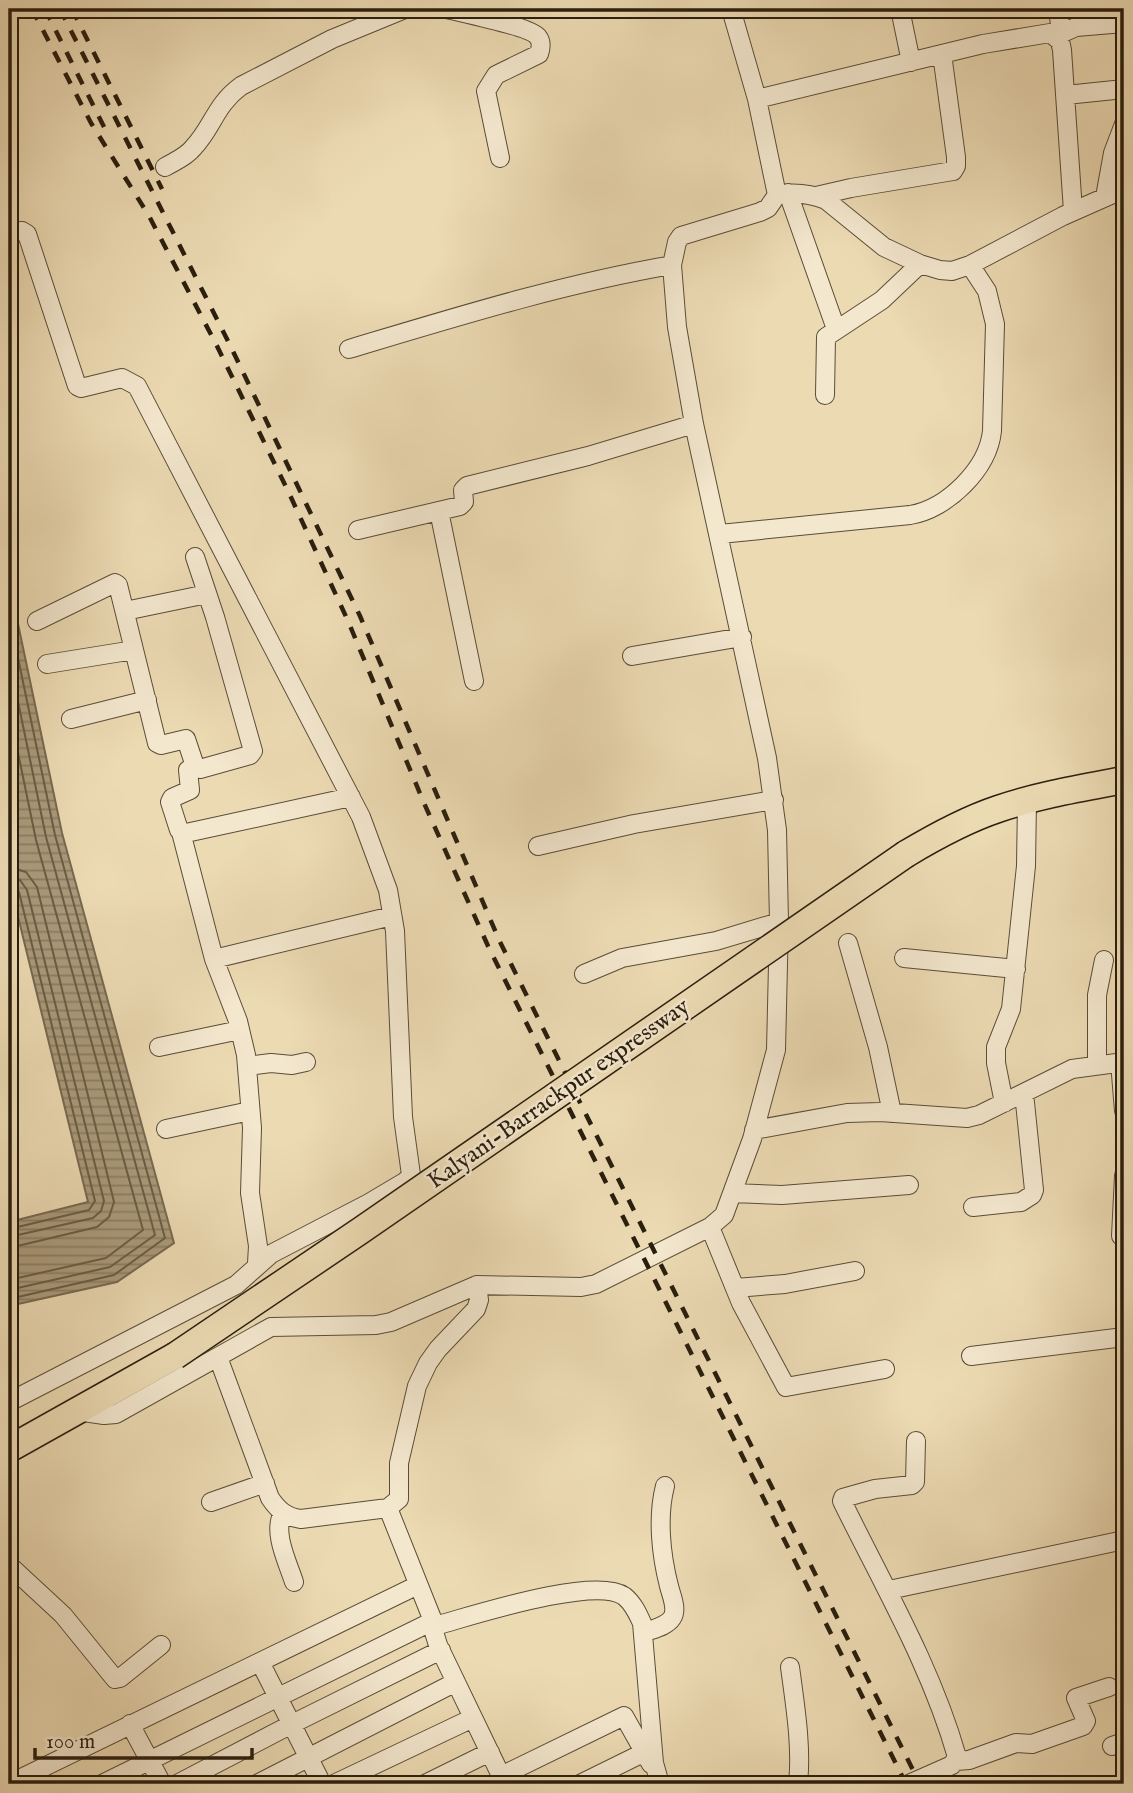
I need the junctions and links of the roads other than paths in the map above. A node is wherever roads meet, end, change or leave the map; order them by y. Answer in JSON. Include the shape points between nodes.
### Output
{"nodes":[{"id":1,"x":405,"y":9,"type":"edge"},
{"id":2,"x":447,"y":9,"type":"edge"},
{"id":3,"x":731,"y":9,"type":"edge"},
{"id":4,"x":900,"y":9,"type":"edge"},
{"id":5,"x":1058,"y":9,"type":"edge"},
{"id":6,"x":1124,"y":23,"type":"edge"},
{"id":7,"x":1058,"y":35,"type":"junction"},
{"id":8,"x":942,"y":54,"type":"junction"},
{"id":9,"x":911,"y":62,"type":"junction"},
{"id":10,"x":1124,"y":89,"type":"edge"},
{"id":11,"x":1066,"y":94,"type":"junction"},
{"id":12,"x":757,"y":99,"type":"junction"},
{"id":13,"x":1124,"y":124,"type":"edge"},
{"id":14,"x":500,"y":158,"type":"dead end"},
{"id":15,"x":165,"y":167,"type":"dead end"},
{"id":16,"x":1124,"y":189,"type":"edge"},
{"id":17,"x":783,"y":194,"type":"junction"},
{"id":18,"x":816,"y":196,"type":"junction"},
{"id":19,"x":1105,"y":197,"type":"junction"},
{"id":20,"x":1073,"y":211,"type":"junction"},
{"id":21,"x":9,"y":232,"type":"edge"},
{"id":22,"x":920,"y":264,"type":"junction"},
{"id":23,"x":672,"y":265,"type":"junction"},
{"id":24,"x":970,"y":265,"type":"junction"},
{"id":25,"x":836,"y":329,"type":"junction"},
{"id":26,"x":349,"y":349,"type":"dead end"},
{"id":27,"x":825,"y":395,"type":"dead end"},
{"id":28,"x":694,"y":424,"type":"junction"},
{"id":29,"x":439,"y":511,"type":"junction"},
{"id":30,"x":358,"y":530,"type":"dead end"},
{"id":31,"x":720,"y":534,"type":"junction"},
{"id":32,"x":195,"y":557,"type":"dead end"},
{"id":33,"x":207,"y":594,"type":"junction"},
{"id":34,"x":125,"y":611,"type":"junction"},
{"id":35,"x":37,"y":621,"type":"dead end"},
{"id":36,"x":741,"y":637,"type":"junction"},
{"id":37,"x":134,"y":650,"type":"junction"},
{"id":38,"x":632,"y":656,"type":"dead end"},
{"id":39,"x":47,"y":664,"type":"dead end"},
{"id":40,"x":474,"y":681,"type":"dead end"},
{"id":41,"x":147,"y":700,"type":"junction"},
{"id":42,"x":71,"y":719,"type":"dead end"},
{"id":43,"x":194,"y":767,"type":"junction"},
{"id":44,"x":1124,"y":780,"type":"edge"},
{"id":45,"x":351,"y":797,"type":"junction"},
{"id":46,"x":774,"y":800,"type":"junction"},
{"id":47,"x":1027,"y":801,"type":"junction"},
{"id":48,"x":184,"y":834,"type":"junction"},
{"id":49,"x":538,"y":846,"type":"dead end"},
{"id":50,"x":392,"y":916,"type":"junction"},
{"id":51,"x":779,"y":922,"type":"junction"},
{"id":52,"x":848,"y":943,"type":"dead end"},
{"id":53,"x":904,"y":958,"type":"dead end"},
{"id":54,"x":214,"y":959,"type":"junction"},
{"id":55,"x":1104,"y":960,"type":"dead end"},
{"id":56,"x":1016,"y":969,"type":"junction"},
{"id":57,"x":584,"y":974,"type":"dead end"},
{"id":58,"x":240,"y":1030,"type":"junction"},
{"id":59,"x":159,"y":1047,"type":"dead end"},
{"id":60,"x":306,"y":1062,"type":"dead end"},
{"id":61,"x":1122,"y":1062,"type":"edge"},
{"id":62,"x":1097,"y":1065,"type":"junction"},
{"id":63,"x":247,"y":1066,"type":"junction"},
{"id":64,"x":1024,"y":1093,"type":"junction"},
{"id":65,"x":1004,"y":1103,"type":"junction"},
{"id":66,"x":250,"y":1111,"type":"junction"},
{"id":67,"x":1124,"y":1111,"type":"edge"},
{"id":68,"x":892,"y":1113,"type":"junction"},
{"id":69,"x":166,"y":1129,"type":"dead end"},
{"id":70,"x":754,"y":1130,"type":"junction"},
{"id":71,"x":1124,"y":1175,"type":"edge"},
{"id":72,"x":909,"y":1185,"type":"dead end"},
{"id":73,"x":732,"y":1193,"type":"junction"},
{"id":74,"x":974,"y":1207,"type":"dead end"},
{"id":75,"x":710,"y":1227,"type":"junction"},
{"id":76,"x":1121,"y":1237,"type":"dead end"},
{"id":77,"x":257,"y":1263,"type":"junction"},
{"id":78,"x":855,"y":1271,"type":"dead end"},
{"id":79,"x":244,"y":1278,"type":"junction"},
{"id":80,"x":477,"y":1285,"type":"junction"},
{"id":81,"x":735,"y":1288,"type":"junction"},
{"id":82,"x":271,"y":1327,"type":"junction"},
{"id":83,"x":1124,"y":1338,"type":"edge"},
{"id":84,"x":971,"y":1356,"type":"dead end"},
{"id":85,"x":218,"y":1357,"type":"junction"},
{"id":86,"x":885,"y":1369,"type":"dead end"},
{"id":87,"x":9,"y":1402,"type":"edge"},
{"id":88,"x":77,"y":1411,"type":"junction"},
{"id":89,"x":916,"y":1441,"type":"dead end"},
{"id":90,"x":9,"y":1449,"type":"edge"},
{"id":91,"x":265,"y":1483,"type":"junction"},
{"id":92,"x":665,"y":1486,"type":"dead end"},
{"id":93,"x":211,"y":1502,"type":"dead end"},
{"id":94,"x":388,"y":1508,"type":"junction"},
{"id":95,"x":283,"y":1513,"type":"junction"},
{"id":96,"x":1124,"y":1540,"type":"edge"},
{"id":97,"x":9,"y":1565,"type":"edge"},
{"id":98,"x":294,"y":1582,"type":"dead end"},
{"id":99,"x":418,"y":1585,"type":"junction"},
{"id":100,"x":889,"y":1590,"type":"junction"},
{"id":101,"x":434,"y":1622,"type":"junction"},
{"id":102,"x":643,"y":1633,"type":"junction"},
{"id":103,"x":161,"y":1645,"type":"dead end"},
{"id":104,"x":441,"y":1650,"type":"junction"},
{"id":105,"x":260,"y":1662,"type":"junction"},
{"id":106,"x":790,"y":1667,"type":"dead end"},
{"id":107,"x":456,"y":1682,"type":"junction"},
{"id":108,"x":1109,"y":1687,"type":"dead end"},
{"id":109,"x":278,"y":1696,"type":"junction"},
{"id":110,"x":473,"y":1717,"type":"junction"},
{"id":111,"x":130,"y":1724,"type":"junction"},
{"id":112,"x":292,"y":1724,"type":"junction"},
{"id":113,"x":490,"y":1752,"type":"junction"},
{"id":114,"x":645,"y":1752,"type":"junction"},
{"id":115,"x":308,"y":1757,"type":"junction"},
{"id":116,"x":956,"y":1761,"type":"junction"},
{"id":117,"x":150,"y":1762,"type":"junction"},
{"id":118,"x":659,"y":1780,"type":"edge"},
{"id":119,"x":504,"y":1782,"type":"edge"},
{"id":120,"x":9,"y":1784,"type":"edge"},
{"id":121,"x":102,"y":1784,"type":"edge"},
{"id":122,"x":162,"y":1784,"type":"edge"},
{"id":123,"x":177,"y":1784,"type":"edge"},
{"id":124,"x":257,"y":1784,"type":"edge"},
{"id":125,"x":322,"y":1784,"type":"edge"},
{"id":126,"x":334,"y":1784,"type":"edge"},
{"id":127,"x":425,"y":1784,"type":"edge"},
{"id":128,"x":580,"y":1784,"type":"edge"},
{"id":129,"x":798,"y":1784,"type":"edge"},
{"id":130,"x":909,"y":1784,"type":"edge"}],
"edges":[{"from":1,"to":15,"type":"street","via":[[332,39],[241,86],[227,96],[192,150]]},
{"from":2,"to":14,"type":"street","via":[[526,30],[539,38],[539,54],[496,75],[486,91]]},
{"from":3,"to":12,"type":"street"},
{"from":4,"to":9,"type":"street"},
{"from":5,"to":7,"type":"street"},
{"from":6,"to":7,"type":"street","via":[[1087,25]]},
{"from":7,"to":8,"type":"street"},
{"from":7,"to":11,"type":"street"},
{"from":8,"to":9,"type":"street"},
{"from":8,"to":18,"type":"street","via":[[956,157],[953,171]]},
{"from":9,"to":12,"type":"street"},
{"from":10,"to":11,"type":"street"},
{"from":11,"to":20,"type":"street"},
{"from":12,"to":17,"type":"street"},
{"from":13,"to":19,"type":"street"},
{"from":16,"to":19,"type":"street"},
{"from":17,"to":18,"type":"street"},
{"from":17,"to":23,"type":"street","via":[[760,212],[678,238]]},
{"from":17,"to":25,"type":"street"},
{"from":18,"to":22,"type":"street","via":[[834,204],[884,247]]},
{"from":19,"to":20,"type":"street"},
{"from":20,"to":24,"type":"street"},
{"from":21,"to":45,"type":"street","via":[[27,234],[76,386],[122,378],[137,386]]},
{"from":22,"to":24,"type":"street","via":[[952,271]]},
{"from":22,"to":25,"type":"street","via":[[882,300]]},
{"from":23,"to":26,"type":"street","via":[[566,287]]},
{"from":23,"to":28,"type":"street","via":[[677,327]]},
{"from":24,"to":31,"type":"street","via":[[987,291],[995,324],[992,431],[981,464],[952,496],[938,507],[910,516]]},
{"from":25,"to":27,"type":"street","via":[[826,337]]},
{"from":28,"to":29,"type":"street","via":[[467,486],[463,505]]},
{"from":28,"to":31,"type":"street"},
{"from":29,"to":30,"type":"street"},
{"from":29,"to":40,"type":"street"},
{"from":31,"to":36,"type":"street"},
{"from":32,"to":33,"type":"street"},
{"from":33,"to":34,"type":"street"},
{"from":33,"to":43,"type":"street","via":[[253,751],[200,769]]},
{"from":34,"to":35,"type":"street","via":[[115,583]]},
{"from":34,"to":37,"type":"street"},
{"from":36,"to":38,"type":"street"},
{"from":36,"to":46,"type":"street"},
{"from":37,"to":39,"type":"street"},
{"from":37,"to":41,"type":"street"},
{"from":41,"to":42,"type":"street"},
{"from":41,"to":43,"type":"street","via":[[157,743],[186,739]]},
{"from":43,"to":48,"type":"street","via":[[187,773],[190,790],[170,802]]},
{"from":44,"to":47,"type":"highway","name":"Kalyani-Barrackpur expressway"},
{"from":45,"to":48,"type":"street"},
{"from":45,"to":50,"type":"street","via":[[388,890]]},
{"from":46,"to":49,"type":"street","via":[[622,826]]},
{"from":46,"to":51,"type":"street"},
{"from":47,"to":56,"type":"street"},
{"from":47,"to":88,"type":"highway","name":"Kalyani-Barrackpur expressway","bridge":true,"via":[[945,831],[906,854],[175,1356]]},
{"from":48,"to":54,"type":"street"},
{"from":50,"to":54,"type":"street"},
{"from":50,"to":77,"type":"street","via":[[403,1117],[411,1175]]},
{"from":51,"to":57,"type":"street","via":[[716,941],[632,955]]},
{"from":51,"to":70,"type":"street","via":[[776,1050]]},
{"from":52,"to":68,"type":"street"},
{"from":53,"to":56,"type":"street"},
{"from":54,"to":58,"type":"street"},
{"from":55,"to":62,"type":"street","via":[[1097,995]]},
{"from":56,"to":65,"type":"street","via":[[1011,1009],[996,1048]]},
{"from":58,"to":59,"type":"street"},
{"from":58,"to":63,"type":"street"},
{"from":60,"to":63,"type":"street"},
{"from":61,"to":62,"type":"street"},
{"from":61,"to":67,"type":"street"},
{"from":62,"to":64,"type":"street","via":[[1072,1069]]},
{"from":63,"to":66,"type":"street"},
{"from":64,"to":65,"type":"street"},
{"from":64,"to":74,"type":"street","via":[[1032,1195],[1021,1202]]},
{"from":65,"to":68,"type":"street","via":[[960,1118]]},
{"from":66,"to":69,"type":"street"},
{"from":66,"to":77,"type":"street","via":[[250,1192]]},
{"from":68,"to":70,"type":"street","via":[[847,1113]]},
{"from":70,"to":73,"type":"street"},
{"from":71,"to":76,"type":"street"},
{"from":72,"to":73,"type":"street","via":[[782,1195]]},
{"from":73,"to":75,"type":"street","via":[[724,1215]]},
{"from":75,"to":80,"type":"street","via":[[596,1284]]},
{"from":75,"to":81,"type":"street"},
{"from":77,"to":79,"type":"street"},
{"from":78,"to":81,"type":"street"},
{"from":79,"to":82,"type":"street"},
{"from":79,"to":87,"type":"street"},
{"from":80,"to":82,"type":"street","via":[[391,1322]]},
{"from":80,"to":94,"type":"street","via":[[476,1309],[438,1349],[417,1386],[399,1463],[399,1499]]},
{"from":81,"to":86,"type":"street","via":[[786,1387]]},
{"from":82,"to":85,"type":"street"},
{"from":83,"to":84,"type":"street"},
{"from":85,"to":88,"type":"street","via":[[116,1414]]},
{"from":85,"to":91,"type":"street"},
{"from":88,"to":90,"type":"highway","name":"Kalyani-Barrackpur expressway"},
{"from":89,"to":100,"type":"street","via":[[912,1485],[842,1499]]},
{"from":91,"to":93,"type":"street"},
{"from":91,"to":95,"type":"street"},
{"from":92,"to":102,"type":"street","via":[[662,1531],[675,1610],[668,1622]]},
{"from":94,"to":95,"type":"street","via":[[301,1519]]},
{"from":94,"to":99,"type":"street"},
{"from":95,"to":98,"type":"street","via":[[280,1533]]},
{"from":96,"to":100,"type":"street"},
{"from":97,"to":103,"type":"street","via":[[63,1615],[115,1679]]},
{"from":99,"to":101,"type":"street"},
{"from":99,"to":105,"type":"street"},
{"from":100,"to":116,"type":"street","via":[[947,1721]]},
{"from":101,"to":102,"type":"street","via":[[438,1625],[528,1601],[607,1590],[632,1603]]},
{"from":101,"to":104,"type":"street"},
{"from":101,"to":109,"type":"street"},
{"from":102,"to":118,"type":"street"},
{"from":104,"to":107,"type":"street"},
{"from":104,"to":112,"type":"street"},
{"from":105,"to":109,"type":"street"},
{"from":105,"to":111,"type":"street"},
{"from":106,"to":129,"type":"street","via":[[797,1715]]},
{"from":107,"to":110,"type":"street"},
{"from":107,"to":115,"type":"street"},
{"from":108,"to":116,"type":"street","via":[[1076,1698],[1086,1721],[1083,1726],[1032,1744],[1016,1743]]},
{"from":109,"to":112,"type":"street"},
{"from":109,"to":117,"type":"street"},
{"from":110,"to":113,"type":"street"},
{"from":110,"to":126,"type":"street"},
{"from":111,"to":117,"type":"street"},
{"from":111,"to":120,"type":"street"},
{"from":112,"to":115,"type":"street"},
{"from":112,"to":123,"type":"street"},
{"from":113,"to":119,"type":"street"},
{"from":113,"to":127,"type":"street"},
{"from":114,"to":118,"type":"street"},
{"from":114,"to":119,"type":"street","via":[[624,1716]]},
{"from":114,"to":128,"type":"street"},
{"from":115,"to":124,"type":"street"},
{"from":115,"to":125,"type":"street"},
{"from":116,"to":130,"type":"street"},
{"from":117,"to":121,"type":"street"},
{"from":117,"to":122,"type":"street"}]}
